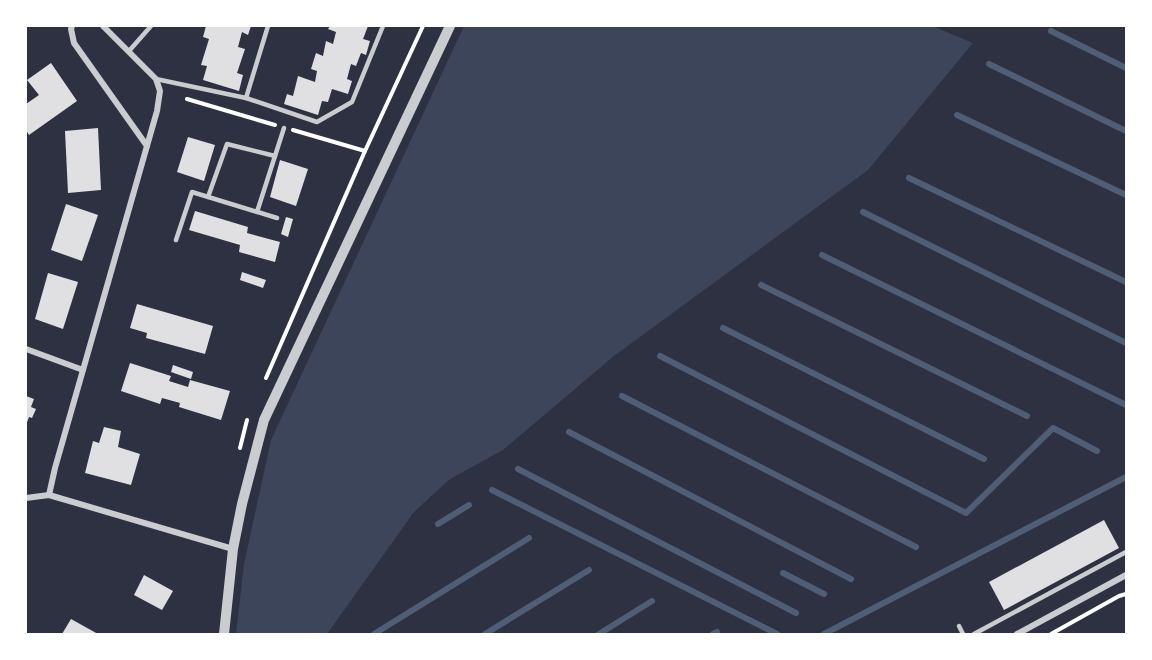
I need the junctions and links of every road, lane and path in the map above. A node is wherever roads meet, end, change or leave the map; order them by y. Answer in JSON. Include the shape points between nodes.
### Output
{"nodes":[{"id":1,"x":72,"y":26,"type":"edge"},
{"id":2,"x":103,"y":26,"type":"edge"},
{"id":3,"x":151,"y":26,"type":"edge"},
{"id":4,"x":268,"y":26,"type":"edge"},
{"id":5,"x":383,"y":26,"type":"edge"},
{"id":6,"x":450,"y":26,"type":"edge"},
{"id":7,"x":129,"y":51,"type":"junction"},
{"id":8,"x":156,"y":79,"type":"junction"},
{"id":9,"x":160,"y":91,"type":"junction"},
{"id":10,"x":246,"y":98,"type":"junction"},
{"id":11,"x":284,"y":128,"type":"junction"},
{"id":12,"x":147,"y":146,"type":"junction"},
{"id":13,"x":364,"y":151,"type":"dead end"},
{"id":14,"x":275,"y":156,"type":"junction"},
{"id":15,"x":208,"y":197,"type":"junction"},
{"id":16,"x":257,"y":212,"type":"junction"},
{"id":17,"x":277,"y":218,"type":"dead end"},
{"id":18,"x":176,"y":240,"type":"dead end"},
{"id":19,"x":26,"y":349,"type":"edge"},
{"id":20,"x":83,"y":370,"type":"junction"},
{"id":21,"x":49,"y":495,"type":"junction"},
{"id":22,"x":26,"y":498,"type":"edge"},
{"id":23,"x":234,"y":549,"type":"junction"},
{"id":24,"x":1126,"y":552,"type":"edge"},
{"id":25,"x":1126,"y":575,"type":"edge"},
{"id":26,"x":1126,"y":594,"type":"edge"},
{"id":27,"x":959,"y":626,"type":"dead end"},
{"id":28,"x":225,"y":634,"type":"edge"},
{"id":29,"x":963,"y":634,"type":"edge"},
{"id":30,"x":974,"y":634,"type":"edge"},
{"id":31,"x":1017,"y":634,"type":"edge"},
{"id":32,"x":1051,"y":634,"type":"edge"}],
"edges":[{"from":1,"to":12,"type":"street","via":[[74,44]]},
{"from":2,"to":7,"type":"street"},
{"from":3,"to":7,"type":"lane"},
{"from":4,"to":10,"type":"lane"},
{"from":5,"to":10,"type":"lane","via":[[352,102],[316,122]]},
{"from":6,"to":23,"type":"street","via":[[264,420]]},
{"from":7,"to":8,"type":"street"},
{"from":8,"to":9,"type":"street"},
{"from":8,"to":10,"type":"lane"},
{"from":9,"to":11,"type":"path"},
{"from":9,"to":12,"type":"street"},
{"from":11,"to":13,"type":"path"},
{"from":11,"to":14,"type":"lane"},
{"from":12,"to":20,"type":"street"},
{"from":14,"to":15,"type":"lane","via":[[227,144]]},
{"from":14,"to":16,"type":"lane"},
{"from":15,"to":16,"type":"lane"},
{"from":15,"to":18,"type":"lane","via":[[192,192]]},
{"from":16,"to":17,"type":"lane"},
{"from":19,"to":20,"type":"street"},
{"from":20,"to":21,"type":"street"},
{"from":21,"to":22,"type":"street"},
{"from":21,"to":23,"type":"street"},
{"from":23,"to":28,"type":"street"},
{"from":24,"to":30,"type":"lane"},
{"from":25,"to":31,"type":"street"},
{"from":26,"to":32,"type":"path"},
{"from":27,"to":29,"type":"lane"}]}
